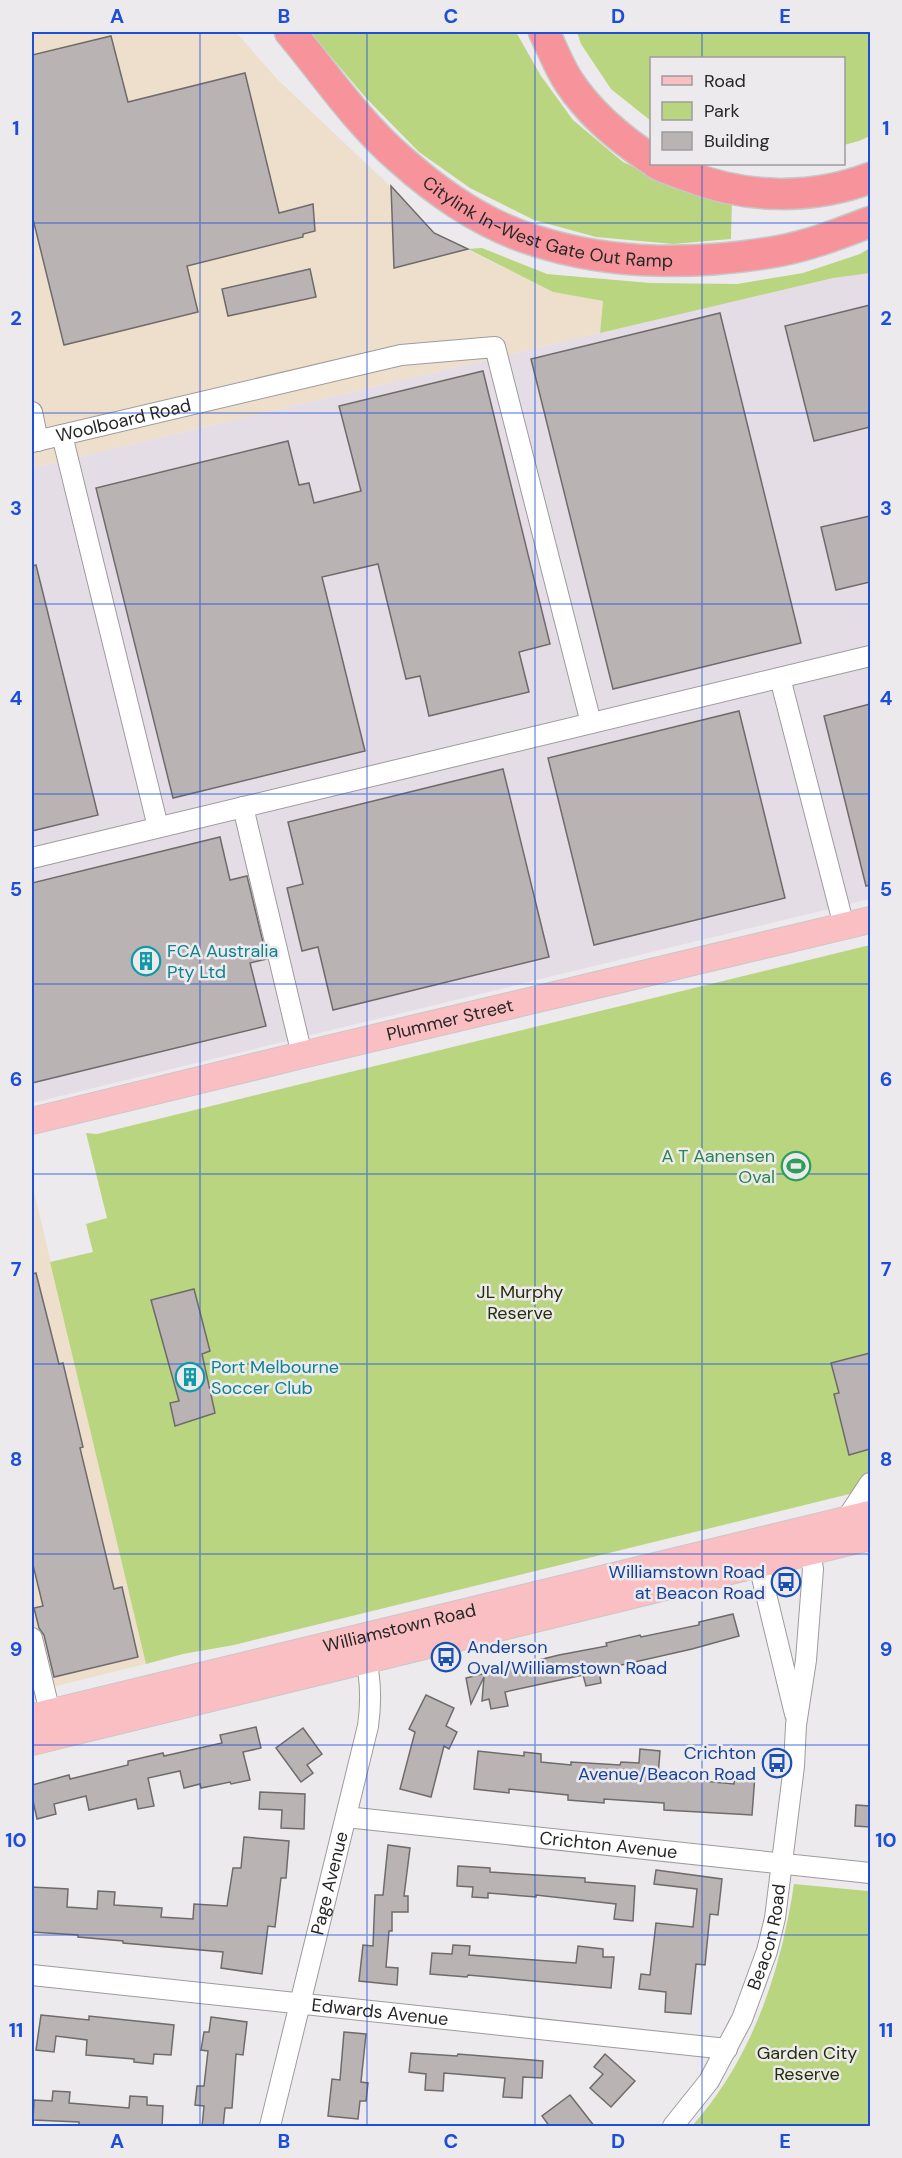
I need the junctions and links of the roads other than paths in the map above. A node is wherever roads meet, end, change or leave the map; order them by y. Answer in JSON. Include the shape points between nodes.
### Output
{"nodes":[{"id":1,"x":290,"y":32,"type":"edge"},
{"id":2,"x":544,"y":32,"type":"edge"},
{"id":3,"x":650,"y":159,"type":"edge"},
{"id":4,"x":659,"y":165,"type":"edge"},
{"id":5,"x":870,"y":178,"type":"edge"},
{"id":6,"x":870,"y":222,"type":"edge"},
{"id":7,"x":32,"y":412,"type":"edge"},
{"id":8,"x":62,"y":435,"type":"junction"},
{"id":9,"x":35,"y":441,"type":"edge"},
{"id":10,"x":870,"y":656,"type":"edge"},
{"id":11,"x":780,"y":678,"type":"junction"},
{"id":12,"x":591,"y":723,"type":"junction"},
{"id":13,"x":243,"y":807,"type":"junction"},
{"id":14,"x":158,"y":827,"type":"junction"},
{"id":15,"x":32,"y":858,"type":"edge"},
{"id":16,"x":870,"y":920,"type":"edge"},
{"id":17,"x":844,"y":926,"type":"junction"},
{"id":18,"x":302,"y":1055,"type":"junction"},
{"id":19,"x":32,"y":1121,"type":"edge"},
{"id":20,"x":870,"y":1483,"type":"edge"},
{"id":21,"x":870,"y":1514,"type":"edge"},
{"id":22,"x":845,"y":1521,"type":"junction"},
{"id":23,"x":870,"y":1537,"type":"edge"},
{"id":24,"x":769,"y":1540,"type":"junction"},
{"id":25,"x":810,"y":1552,"type":"junction"},
{"id":26,"x":759,"y":1565,"type":"junction"},
{"id":27,"x":32,"y":1638,"type":"edge"},
{"id":28,"x":364,"y":1649,"type":"junction"},
{"id":29,"x":46,"y":1722,"type":"edge"},
{"id":30,"x":796,"y":1725,"type":"junction"},
{"id":31,"x":32,"y":1742,"type":"edge"},
{"id":32,"x":346,"y":1817,"type":"junction"},
{"id":33,"x":782,"y":1864,"type":"junction"},
{"id":34,"x":870,"y":1873,"type":"edge"},
{"id":35,"x":32,"y":1975,"type":"edge"},
{"id":36,"x":299,"y":2003,"type":"junction"},
{"id":37,"x":727,"y":2049,"type":"junction"},
{"id":38,"x":270,"y":2127,"type":"edge"},
{"id":39,"x":673,"y":2127,"type":"edge"}],
"edges":[{"from":1,"to":6,"type":"highway","name":"Citylink In-West Gate Out Ramp","via":[[355,114],[399,159],[472,211],[535,241],[584,253],[695,261],[781,251]]},
{"from":2,"to":3,"type":"highway","via":[[569,82],[624,142]]},
{"from":4,"to":5,"type":"highway","via":[[730,189],[788,195],[827,190]]},
{"from":7,"to":9,"type":"street"},
{"from":8,"to":9,"type":"street","name":"Woolboard Road"},
{"from":8,"to":12,"type":"street","name":"Woolboard Road","via":[[401,355],[495,347]]},
{"from":8,"to":14,"type":"street"},
{"from":10,"to":11,"type":"street"},
{"from":11,"to":12,"type":"street"},
{"from":11,"to":17,"type":"street"},
{"from":12,"to":13,"type":"street"},
{"from":13,"to":14,"type":"street"},
{"from":13,"to":18,"type":"street"},
{"from":14,"to":15,"type":"street"},
{"from":16,"to":17,"type":"main road","name":"Plummer Street"},
{"from":17,"to":18,"type":"main road","name":"Plummer Street"},
{"from":18,"to":19,"type":"main road","name":"Plummer Street"},
{"from":20,"to":22,"type":"street"},
{"from":21,"to":22,"type":"main road","name":"Williamstown Road"},
{"from":22,"to":24,"type":"main road","name":"Williamstown Road"},
{"from":23,"to":25,"type":"main road","name":"Williamstown Road"},
{"from":24,"to":25,"type":"main road"},
{"from":24,"to":26,"type":"main road"},
{"from":24,"to":28,"type":"main road","name":"Williamstown Road"},
{"from":25,"to":26,"type":"main road","name":"Williamstown Road"},
{"from":25,"to":30,"type":"street","name":"Beacon Road","via":[[813,1569],[805,1669]]},
{"from":26,"to":28,"type":"main road","name":"Williamstown Road"},
{"from":26,"to":30,"type":"street","name":"Beacon Road"},
{"from":27,"to":29,"type":"street"},
{"from":28,"to":29,"type":"main road","name":"Williamstown Road"},
{"from":28,"to":32,"type":"street","name":"Page Avenue","via":[[371,1679],[371,1705]]},
{"from":29,"to":31,"type":"main road","name":"Williamstown Road"},
{"from":30,"to":33,"type":"street","name":"Beacon Road"},
{"from":32,"to":33,"type":"street","name":"Crichton Avenue"},
{"from":32,"to":36,"type":"street","name":"Page Avenue"},
{"from":33,"to":34,"type":"street","name":"Crichton Avenue"},
{"from":33,"to":37,"type":"street","name":"Beacon Road","via":[[767,1951],[750,2002]]},
{"from":35,"to":36,"type":"street","name":"Edwards Avenue"},
{"from":36,"to":37,"type":"street","name":"Edwards Avenue"},
{"from":36,"to":38,"type":"street","name":"Page Avenue"},
{"from":37,"to":39,"type":"street","name":"Beacon Road","via":[[709,2081]]}]}
